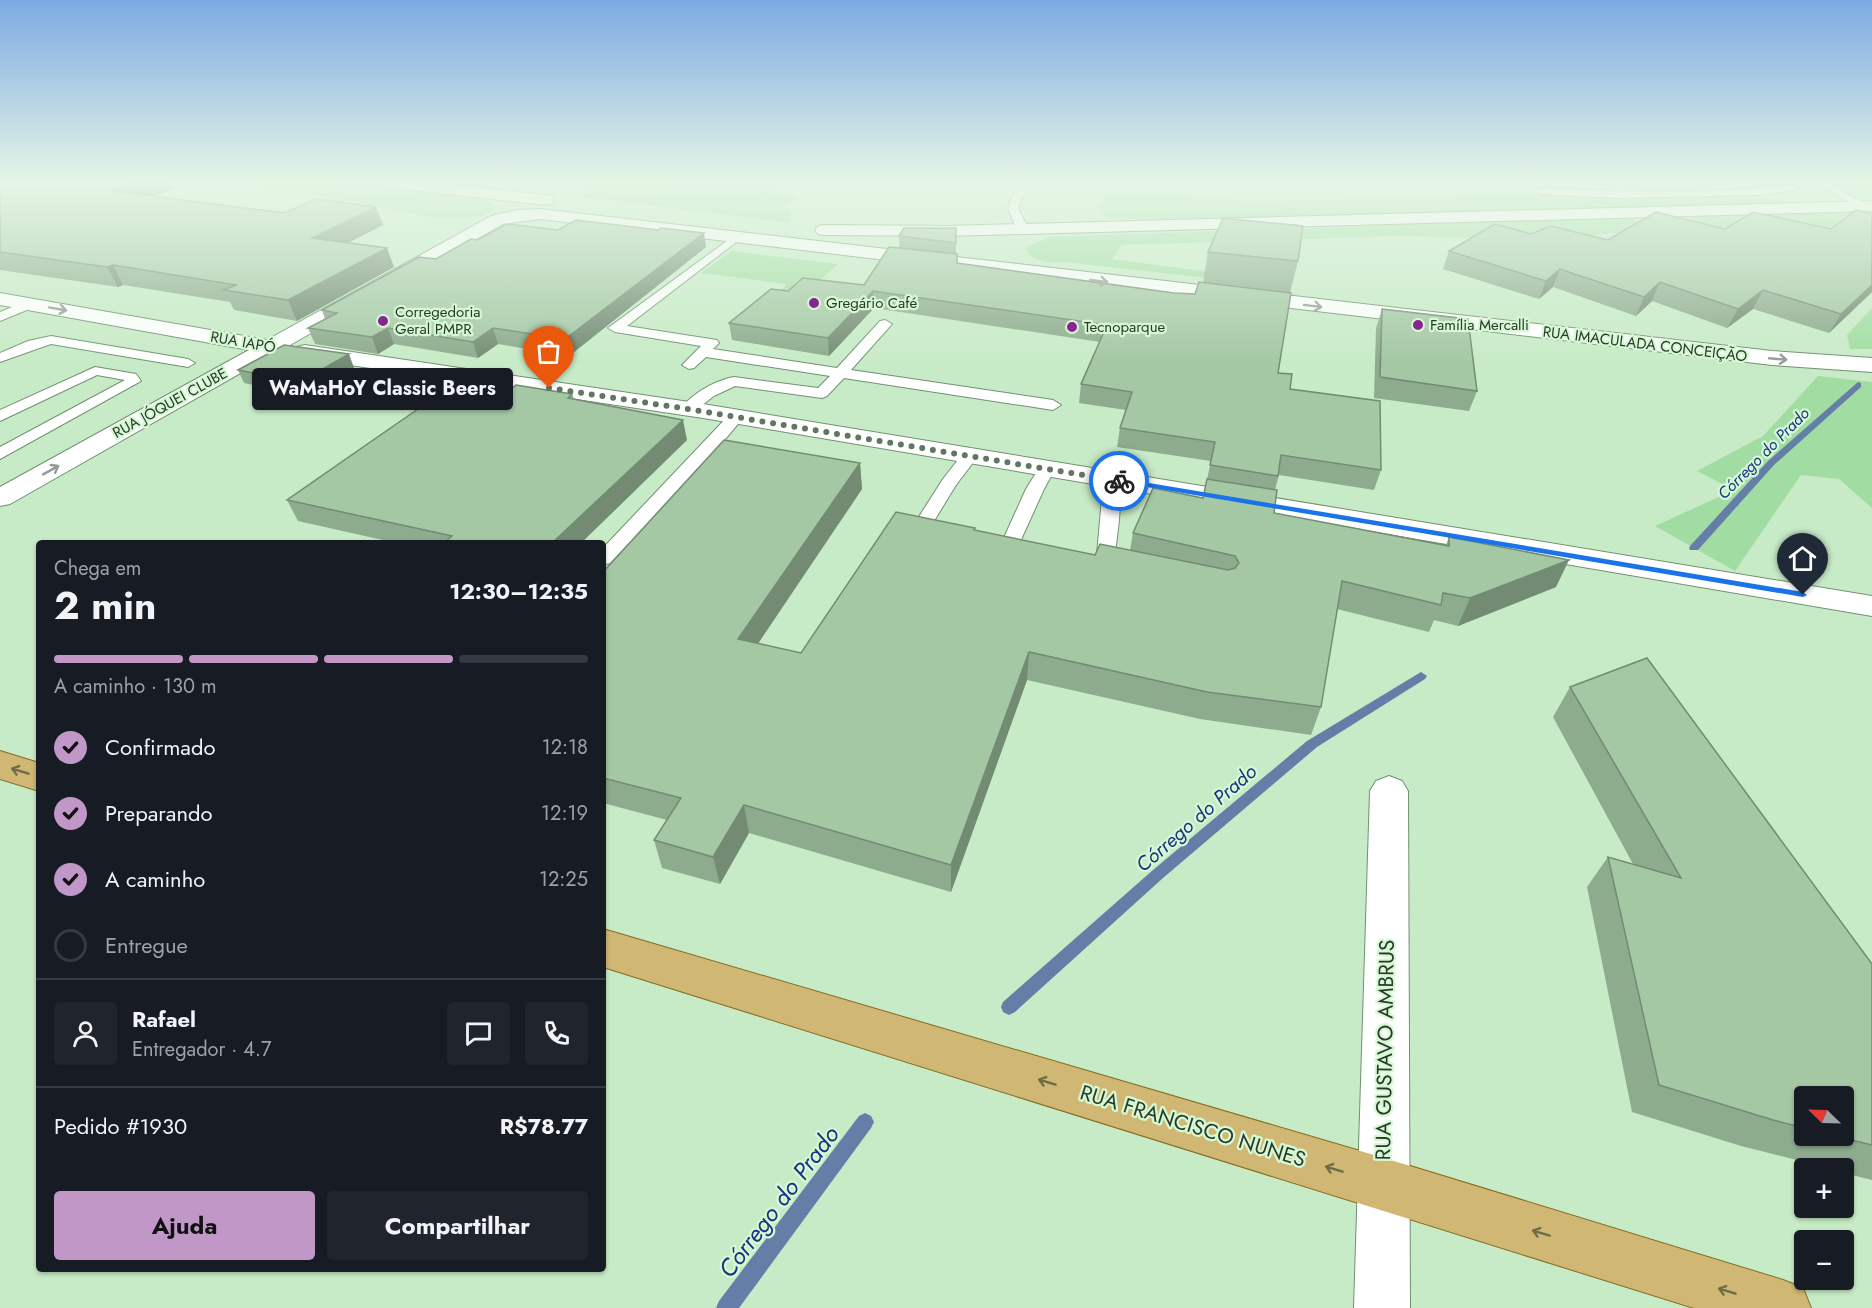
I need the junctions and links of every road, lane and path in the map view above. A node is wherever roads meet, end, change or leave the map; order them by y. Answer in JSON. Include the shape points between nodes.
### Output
{"nodes":[{"id":1,"x":457,"y":242,"type":"edge"},
{"id":2,"x":730,"y":242,"type":"edge"},
{"id":3,"x":769,"y":242,"type":"edge"},
{"id":4,"x":1006,"y":242,"type":"edge"},
{"id":5,"x":1020,"y":272,"type":"junction"},
{"id":6,"x":0,"y":299,"type":"edge"},
{"id":7,"x":29,"y":304,"type":"junction"},
{"id":8,"x":0,"y":317,"type":"edge"},
{"id":9,"x":885,"y":324,"type":"dead end"},
{"id":10,"x":271,"y":346,"type":"junction"},
{"id":11,"x":703,"y":352,"type":"junction"},
{"id":12,"x":1,"y":357,"type":"edge"},
{"id":13,"x":188,"y":363,"type":"dead end"},
{"id":14,"x":689,"y":364,"type":"dead end"},
{"id":15,"x":1872,"y":366,"type":"edge"},
{"id":16,"x":841,"y":373,"type":"junction"},
{"id":17,"x":1053,"y":405,"type":"dead end"},
{"id":18,"x":688,"y":409,"type":"junction"},
{"id":19,"x":0,"y":416,"type":"edge"},
{"id":20,"x":736,"y":417,"type":"junction"},
{"id":21,"x":0,"y":454,"type":"edge"},
{"id":22,"x":970,"y":456,"type":"junction"},
{"id":23,"x":1047,"y":469,"type":"junction"},
{"id":24,"x":1109,"y":479,"type":"junction"},
{"id":25,"x":0,"y":498,"type":"edge"},
{"id":26,"x":917,"y":534,"type":"edge"},
{"id":27,"x":1006,"y":553,"type":"edge"},
{"id":28,"x":606,"y":556,"type":"edge"},
{"id":29,"x":1136,"y":570,"type":"edge"},
{"id":30,"x":1872,"y":606,"type":"edge"},
{"id":31,"x":0,"y":765,"type":"edge"},
{"id":32,"x":36,"y":776,"type":"edge"},
{"id":33,"x":1389,"y":791,"type":"dead end"},
{"id":34,"x":606,"y":949,"type":"edge"},
{"id":35,"x":1384,"y":1184,"type":"junction"},
{"id":36,"x":1382,"y":1308,"type":"edge"},
{"id":37,"x":1783,"y":1308,"type":"edge"}],
"edges":[{"from":1,"to":10,"type":"main road","name":"RUA JÓQUEI CLUBE"},
{"from":2,"to":11,"type":"lane","via":[[615,328],[712,344]]},
{"from":3,"to":5,"type":"main road","name":"RUA IMACULADA CONCEIÇÃO"},
{"from":4,"to":5,"type":"main road","via":[[1002,250],[1007,261]]},
{"from":5,"to":15,"type":"main road","name":"RUA IMACULADA CONCEIÇÃO","one_way":true,"via":[[1772,358]]},
{"from":6,"to":7,"type":"main road","name":"RUA IAPÓ"},
{"from":7,"to":8,"type":"lane"},
{"from":7,"to":10,"type":"main road","name":"RUA IAPÓ","one_way":true},
{"from":9,"to":16,"type":"lane"},
{"from":10,"to":18,"type":"main road","name":"RUA IAPÓ"},
{"from":25,"to":10,"type":"main road","name":"RUA JÓQUEI CLUBE","one_way":true},
{"from":11,"to":14,"type":"lane"},
{"from":11,"to":16,"type":"lane"},
{"from":12,"to":13,"type":"lane","via":[[51,340]]},
{"from":16,"to":17,"type":"lane"},
{"from":16,"to":18,"type":"lane","via":[[822,393],[745,382],[722,384]]},
{"from":18,"to":20,"type":"main road","name":"RUA IAPÓ"},
{"from":19,"to":21,"type":"lane","via":[[95,371],[131,377],[134,381]]},
{"from":20,"to":22,"type":"main road","name":"RUA IAPÓ"},
{"from":20,"to":28,"type":"lane"},
{"from":22,"to":23,"type":"main road","name":"RUA IAPÓ"},
{"from":22,"to":26,"type":"lane"},
{"from":23,"to":24,"type":"main road","name":"RUA IAPÓ"},
{"from":23,"to":27,"type":"lane"},
{"from":24,"to":29,"type":"lane","via":[[1106,554],[1112,562]]},
{"from":24,"to":30,"type":"main road","name":"RUA IAPÓ"},
{"from":32,"to":31,"type":"main road","one_way":true},
{"from":33,"to":35,"type":"main road","name":"RUA GUSTAVO AMBRUS"},
{"from":35,"to":34,"type":"main road","name":"RUA FRANCISCO NUNES","one_way":true},
{"from":35,"to":36,"type":"main road","name":"RUA GUSTAVO AMBRUS"},
{"from":37,"to":35,"type":"main road","name":"RUA FRANCISCO NUNES","one_way":true}]}
